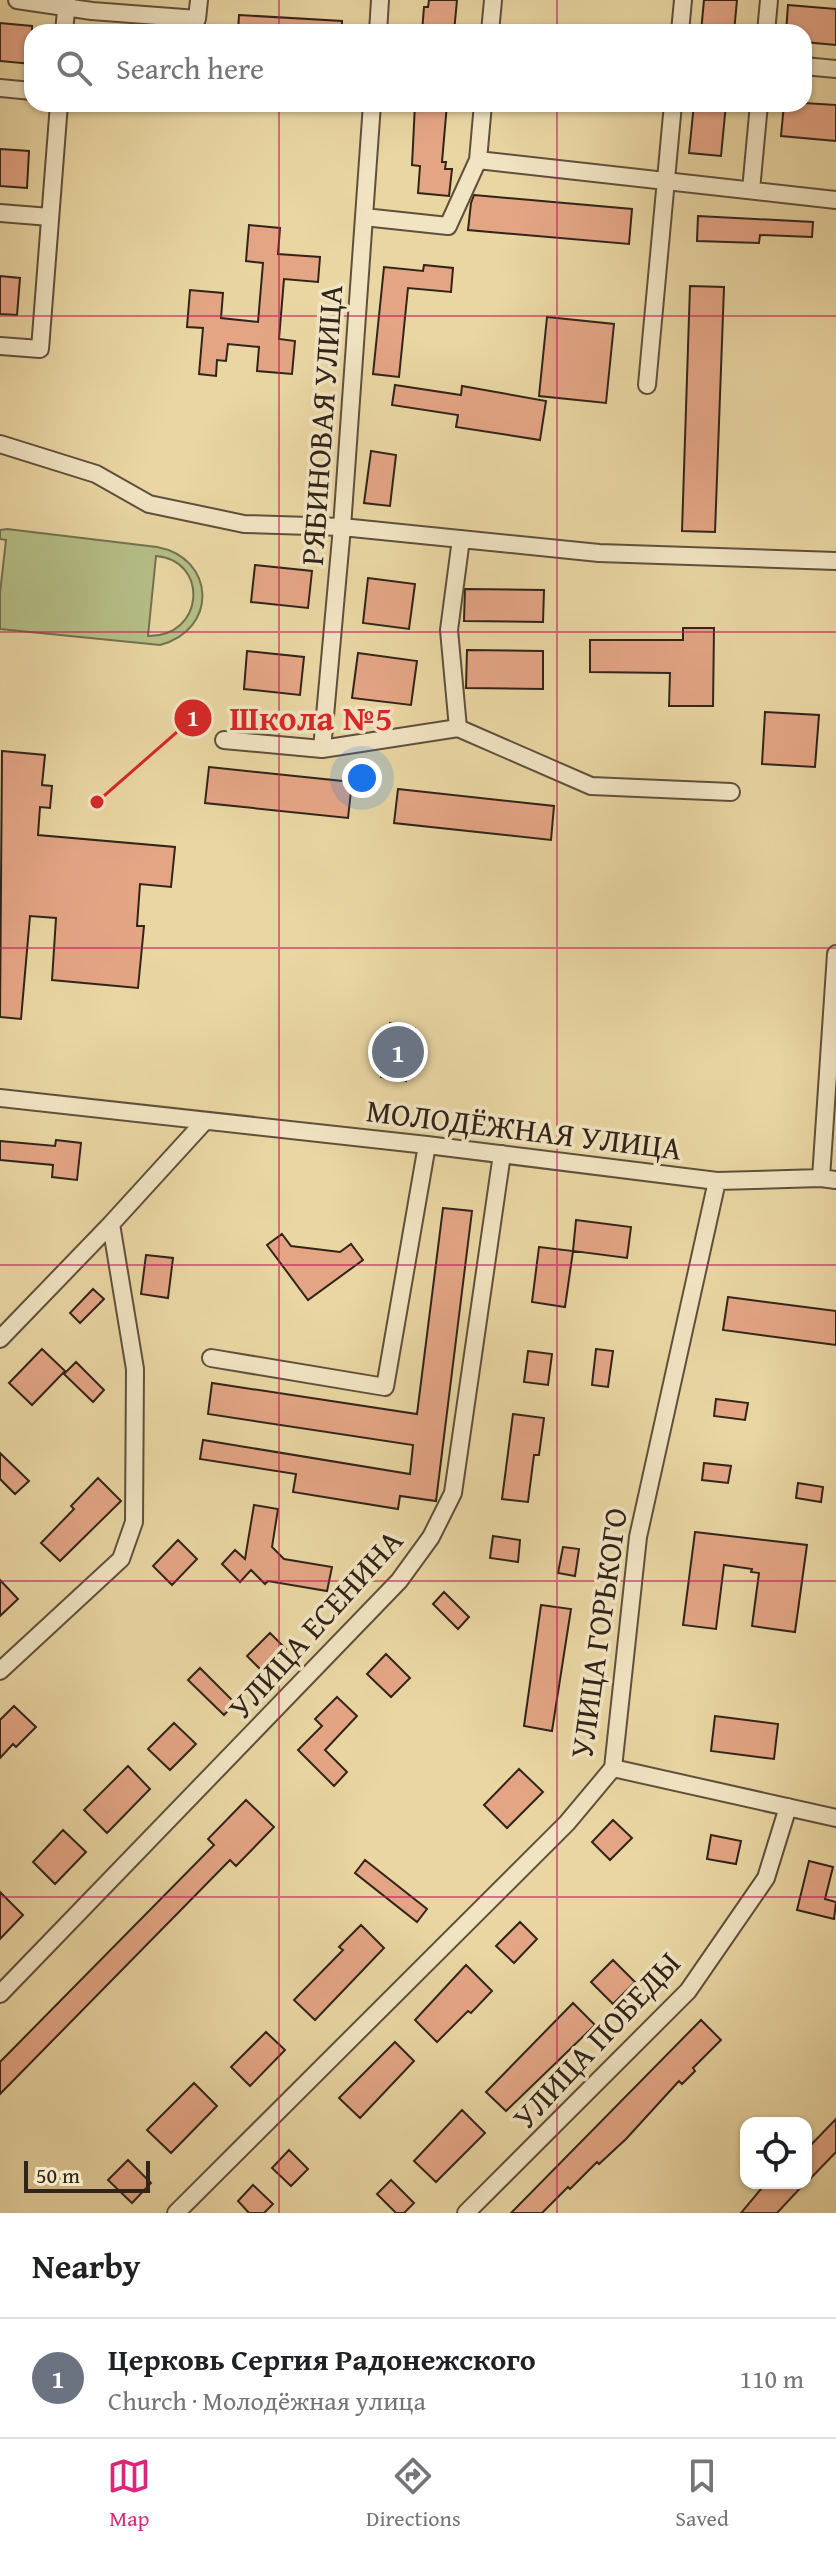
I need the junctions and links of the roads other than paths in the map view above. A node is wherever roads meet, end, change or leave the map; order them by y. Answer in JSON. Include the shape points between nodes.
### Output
{"nodes":[{"id":1,"x":17,"y":0,"type":"edge"},
{"id":2,"x":199,"y":0,"type":"edge"},
{"id":3,"x":380,"y":0,"type":"edge"},
{"id":4,"x":493,"y":0,"type":"edge"},
{"id":5,"x":683,"y":0,"type":"edge"},
{"id":6,"x":769,"y":0,"type":"edge"},
{"id":7,"x":67,"y":3,"type":"edge"},
{"id":8,"x":65,"y":24,"type":"edge"},
{"id":9,"x":378,"y":24,"type":"edge"},
{"id":10,"x":491,"y":24,"type":"edge"},
{"id":11,"x":681,"y":24,"type":"edge"},
{"id":12,"x":767,"y":24,"type":"edge"},
{"id":13,"x":812,"y":67,"type":"edge"},
{"id":14,"x":836,"y":69,"type":"edge"},
{"id":15,"x":0,"y":88,"type":"edge"},
{"id":16,"x":24,"y":90,"type":"edge"},
{"id":17,"x":58,"y":112,"type":"edge"},
{"id":18,"x":371,"y":112,"type":"edge"},
{"id":19,"x":482,"y":112,"type":"edge"},
{"id":20,"x":672,"y":112,"type":"edge"},
{"id":21,"x":758,"y":112,"type":"edge"},
{"id":22,"x":478,"y":160,"type":"junction"},
{"id":23,"x":666,"y":179,"type":"junction"},
{"id":24,"x":751,"y":190,"type":"junction"},
{"id":25,"x":836,"y":200,"type":"edge"},
{"id":26,"x":0,"y":213,"type":"edge"},
{"id":27,"x":50,"y":217,"type":"junction"},
{"id":28,"x":364,"y":217,"type":"junction"},
{"id":29,"x":0,"y":346,"type":"edge"},
{"id":30,"x":647,"y":385,"type":"dead end"},
{"id":31,"x":0,"y":444,"type":"edge"},
{"id":32,"x":342,"y":527,"type":"junction"},
{"id":33,"x":461,"y":539,"type":"junction"},
{"id":34,"x":836,"y":561,"type":"edge"},
{"id":35,"x":458,"y":728,"type":"junction"},
{"id":36,"x":224,"y":740,"type":"dead end"},
{"id":37,"x":322,"y":749,"type":"junction"},
{"id":38,"x":731,"y":792,"type":"dead end"},
{"id":39,"x":836,"y":954,"type":"edge"},
{"id":40,"x":0,"y":1098,"type":"edge"},
{"id":41,"x":205,"y":1121,"type":"junction"},
{"id":42,"x":427,"y":1145,"type":"junction"},
{"id":43,"x":502,"y":1154,"type":"junction"},
{"id":44,"x":828,"y":1179,"type":"edge"},
{"id":45,"x":717,"y":1181,"type":"junction"},
{"id":46,"x":111,"y":1224,"type":"junction"},
{"id":47,"x":0,"y":1339,"type":"edge"},
{"id":48,"x":211,"y":1358,"type":"dead end"},
{"id":49,"x":0,"y":1671,"type":"edge"},
{"id":50,"x":613,"y":1768,"type":"junction"},
{"id":51,"x":788,"y":1807,"type":"junction"},
{"id":52,"x":836,"y":1818,"type":"edge"},
{"id":53,"x":0,"y":1994,"type":"edge"},
{"id":54,"x":176,"y":2213,"type":"edge"},
{"id":55,"x":466,"y":2213,"type":"edge"}],
"edges":[{"from":1,"to":7,"type":"street"},
{"from":2,"to":7,"type":"street","via":[[197,19],[92,11]]},
{"from":3,"to":9,"type":"street"},
{"from":4,"to":10,"type":"street"},
{"from":5,"to":11,"type":"street"},
{"from":6,"to":12,"type":"street"},
{"from":7,"to":8,"type":"street"},
{"from":13,"to":14,"type":"street"},
{"from":15,"to":16,"type":"street"},
{"from":17,"to":27,"type":"street"},
{"from":18,"to":28,"type":"street","name":"РЯБИНОВАЯ УЛИЦА"},
{"from":19,"to":22,"type":"street"},
{"from":20,"to":23,"type":"street"},
{"from":21,"to":24,"type":"street"},
{"from":22,"to":23,"type":"street"},
{"from":22,"to":28,"type":"street","via":[[448,226]]},
{"from":23,"to":24,"type":"street"},
{"from":23,"to":30,"type":"street"},
{"from":24,"to":25,"type":"street"},
{"from":26,"to":27,"type":"street"},
{"from":27,"to":29,"type":"street","via":[[40,349]]},
{"from":28,"to":32,"type":"street","name":"РЯБИНОВАЯ УЛИЦА"},
{"from":31,"to":32,"type":"street","via":[[96,474],[149,504],[244,524]]},
{"from":32,"to":33,"type":"street"},
{"from":32,"to":37,"type":"street","name":"РЯБИНОВАЯ УЛИЦА"},
{"from":33,"to":34,"type":"street","via":[[599,553]]},
{"from":33,"to":35,"type":"street","via":[[449,630]]},
{"from":35,"to":37,"type":"street"},
{"from":35,"to":38,"type":"street","via":[[591,786]]},
{"from":36,"to":37,"type":"street"},
{"from":39,"to":44,"type":"street"},
{"from":40,"to":41,"type":"street","name":"МОЛОДЁЖНАЯ УЛИЦА"},
{"from":41,"to":42,"type":"street","name":"МОЛОДЁЖНАЯ УЛИЦА"},
{"from":41,"to":46,"type":"street"},
{"from":42,"to":43,"type":"street","name":"МОЛОДЁЖНАЯ УЛИЦА"},
{"from":42,"to":48,"type":"street","via":[[385,1387]]},
{"from":43,"to":45,"type":"street","name":"МОЛОДЁЖНАЯ УЛИЦА"},
{"from":43,"to":53,"type":"street","name":"УЛИЦА ЕСЕНИНА","via":[[453,1493],[431,1537],[399,1581]]},
{"from":44,"to":45,"type":"street","name":"МОЛОДЁЖНАЯ УЛИЦА"},
{"from":45,"to":50,"type":"street","name":"УЛИЦА ГОРЬКОГО","via":[[638,1537]]},
{"from":46,"to":47,"type":"street"},
{"from":46,"to":49,"type":"street","via":[[135,1369],[134,1522],[121,1559]]},
{"from":50,"to":51,"type":"street"},
{"from":50,"to":54,"type":"street","name":"УЛИЦА ГОРЬКОГО","via":[[567,1823]]},
{"from":51,"to":52,"type":"street"},
{"from":51,"to":55,"type":"street","name":"УЛИЦА ПОБЕДЫ","via":[[766,1878],[688,1991]]}]}
